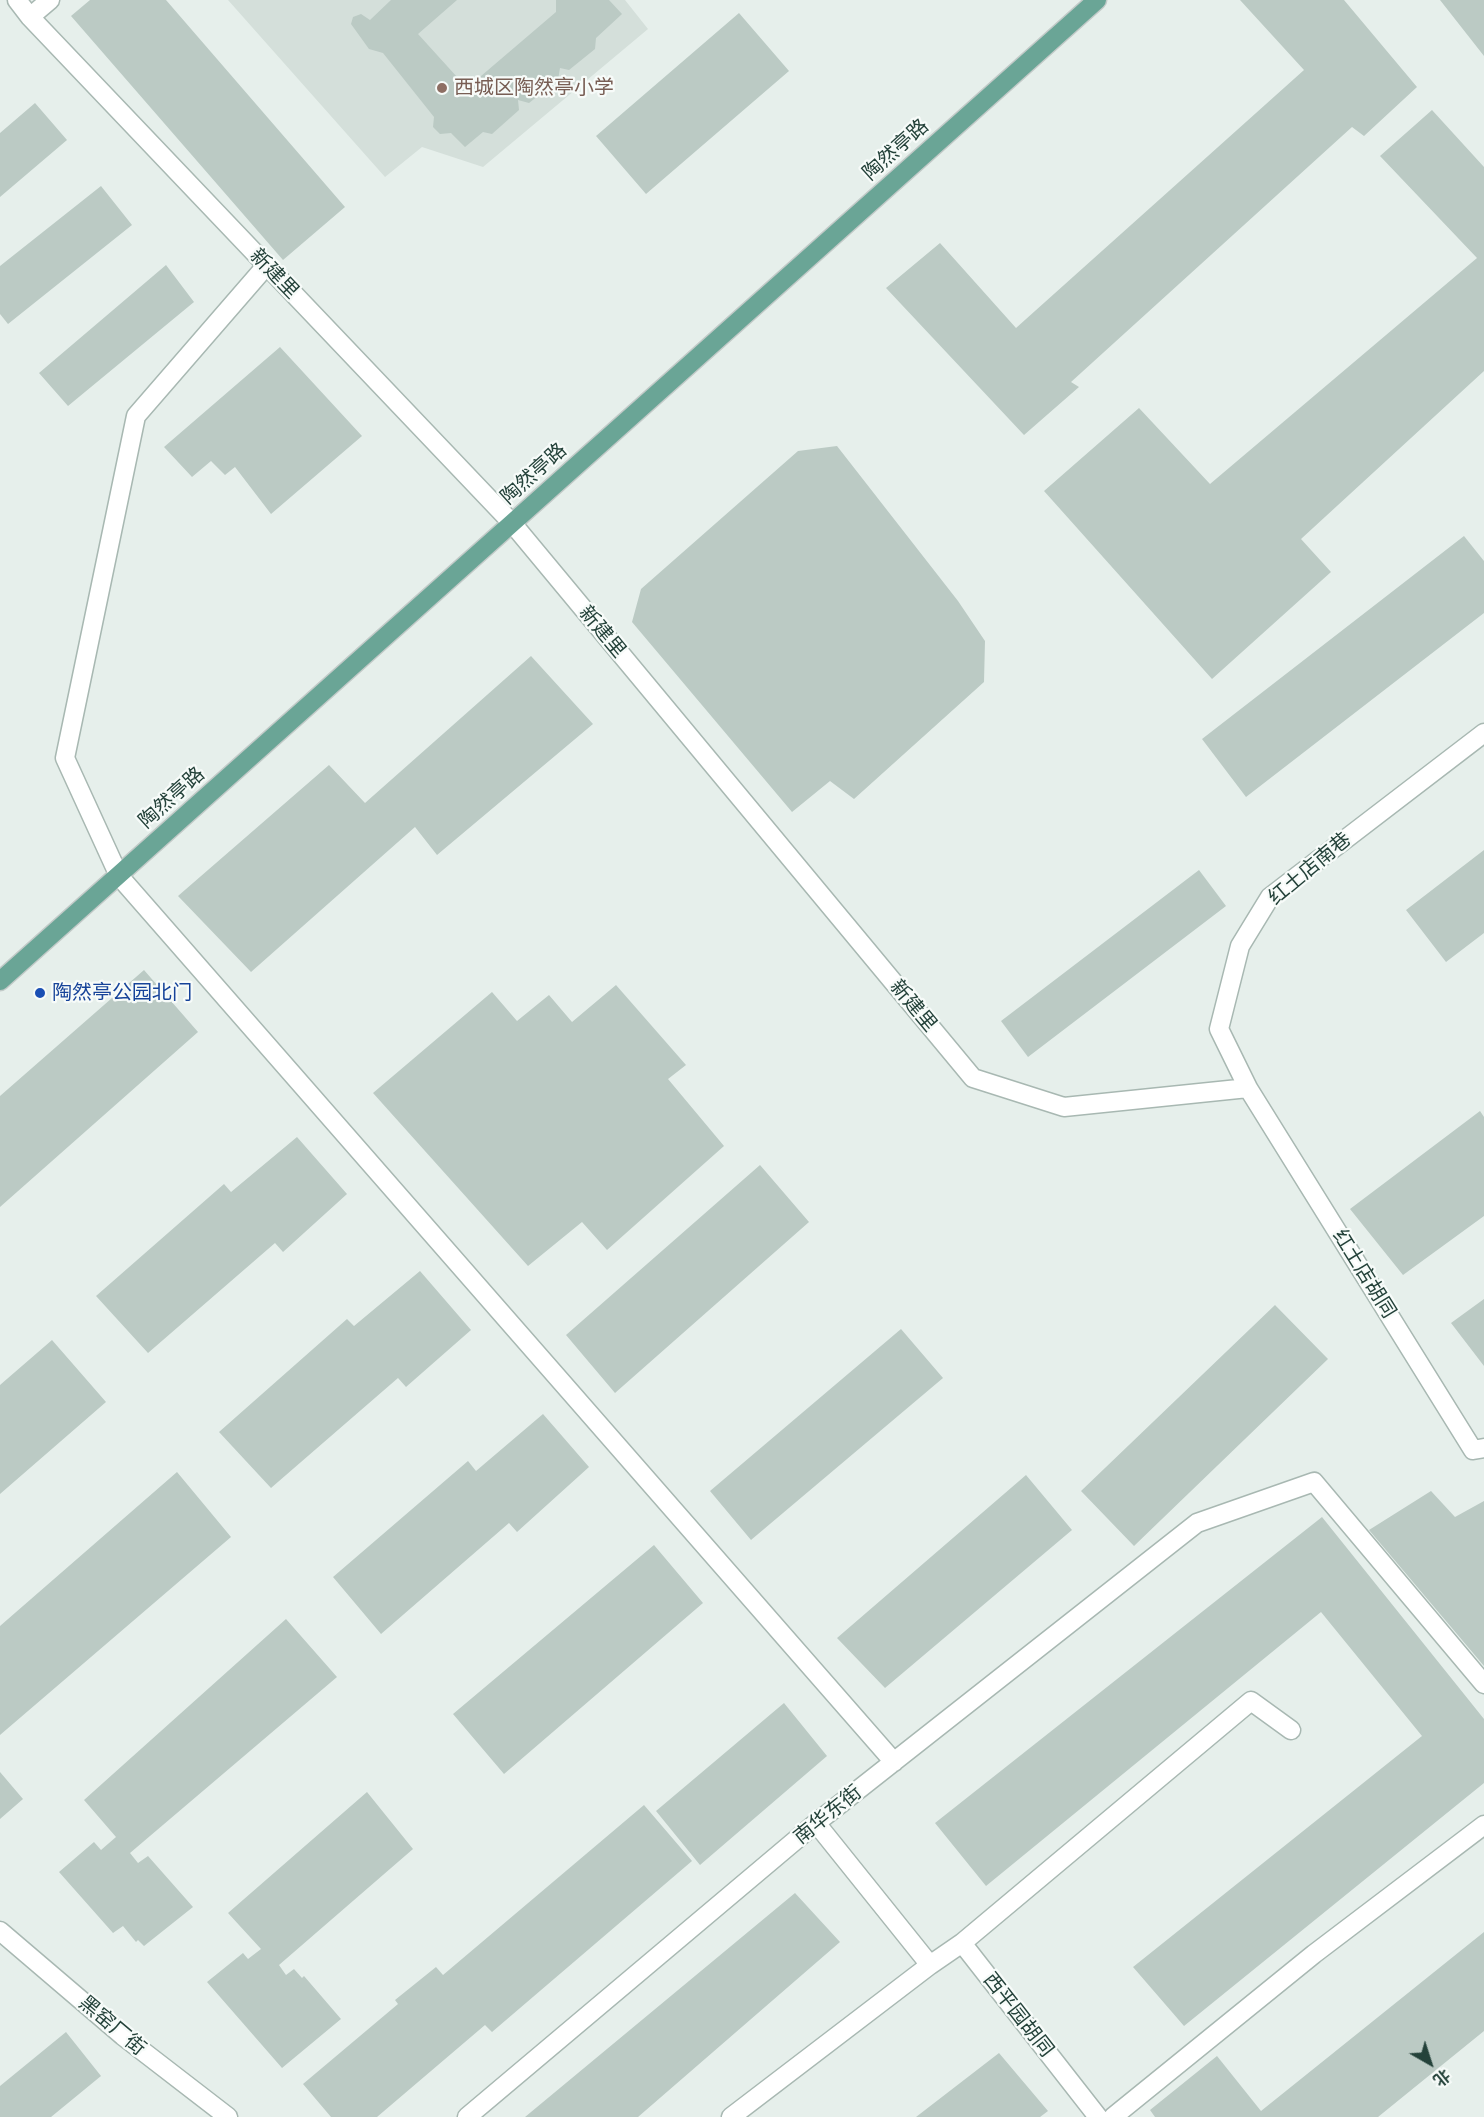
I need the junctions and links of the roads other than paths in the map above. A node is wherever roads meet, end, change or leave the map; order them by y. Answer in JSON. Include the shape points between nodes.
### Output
{"nodes":[{"id":1,"x":17,"y":0,"type":"edge"},
{"id":2,"x":50,"y":0,"type":"edge"},
{"id":3,"x":1097,"y":0,"type":"edge"},
{"id":4,"x":30,"y":17,"type":"junction"},
{"id":5,"x":266,"y":266,"type":"junction"},
{"id":6,"x":512,"y":524,"type":"junction"},
{"id":7,"x":1484,"y":733,"type":"edge"},
{"id":8,"x":118,"y":876,"type":"junction"},
{"id":9,"x":0,"y":981,"type":"edge"},
{"id":10,"x":1248,"y":1088,"type":"junction"},
{"id":11,"x":1484,"y":1448,"type":"edge"},
{"id":12,"x":1484,"y":1684,"type":"edge"},
{"id":13,"x":1292,"y":1730,"type":"dead end"},
{"id":14,"x":894,"y":1762,"type":"junction"},
{"id":15,"x":816,"y":1823,"type":"junction"},
{"id":16,"x":1484,"y":1825,"type":"edge"},
{"id":17,"x":0,"y":1931,"type":"edge"},
{"id":18,"x":962,"y":1943,"type":"junction"},
{"id":19,"x":930,"y":1965,"type":"junction"},
{"id":20,"x":228,"y":2117,"type":"edge"},
{"id":21,"x":467,"y":2117,"type":"edge"},
{"id":22,"x":731,"y":2117,"type":"edge"},
{"id":23,"x":1098,"y":2117,"type":"edge"},
{"id":24,"x":1113,"y":2117,"type":"edge"}],
"edges":[{"from":1,"to":4,"type":"street","name":"新建里"},
{"from":2,"to":4,"type":"street"},
{"from":3,"to":6,"type":"main road","name":"陶然亭路"},
{"from":4,"to":5,"type":"street","name":"新建里"},
{"from":5,"to":6,"type":"street","name":"新建里"},
{"from":5,"to":8,"type":"street","via":[[136,416],[65,758]]},
{"from":6,"to":8,"type":"main road","name":"陶然亭路"},
{"from":6,"to":10,"type":"street","name":"新建里","via":[[972,1078],[1064,1107]]},
{"from":7,"to":10,"type":"street","name":"红土店南巷","via":[[1270,897],[1240,946],[1219,1029]]},
{"from":8,"to":9,"type":"main road","name":"陶然亭路"},
{"from":8,"to":14,"type":"street"},
{"from":10,"to":11,"type":"street","name":"红土店胡同","via":[[1473,1450]]},
{"from":12,"to":14,"type":"street","name":"南华东街","via":[[1314,1482],[1197,1523]]},
{"from":13,"to":18,"type":"street","via":[[1251,1701]]},
{"from":14,"to":15,"type":"street","name":"南华东街"},
{"from":15,"to":19,"type":"street"},
{"from":15,"to":21,"type":"street","name":"南华东街"},
{"from":16,"to":24,"type":"street","via":[[1314,1954]]},
{"from":17,"to":20,"type":"street","name":"黑窑厂街","via":[[123,2036]]},
{"from":18,"to":19,"type":"street"},
{"from":18,"to":23,"type":"street","name":"西平园胡同"},
{"from":19,"to":22,"type":"street"}]}
